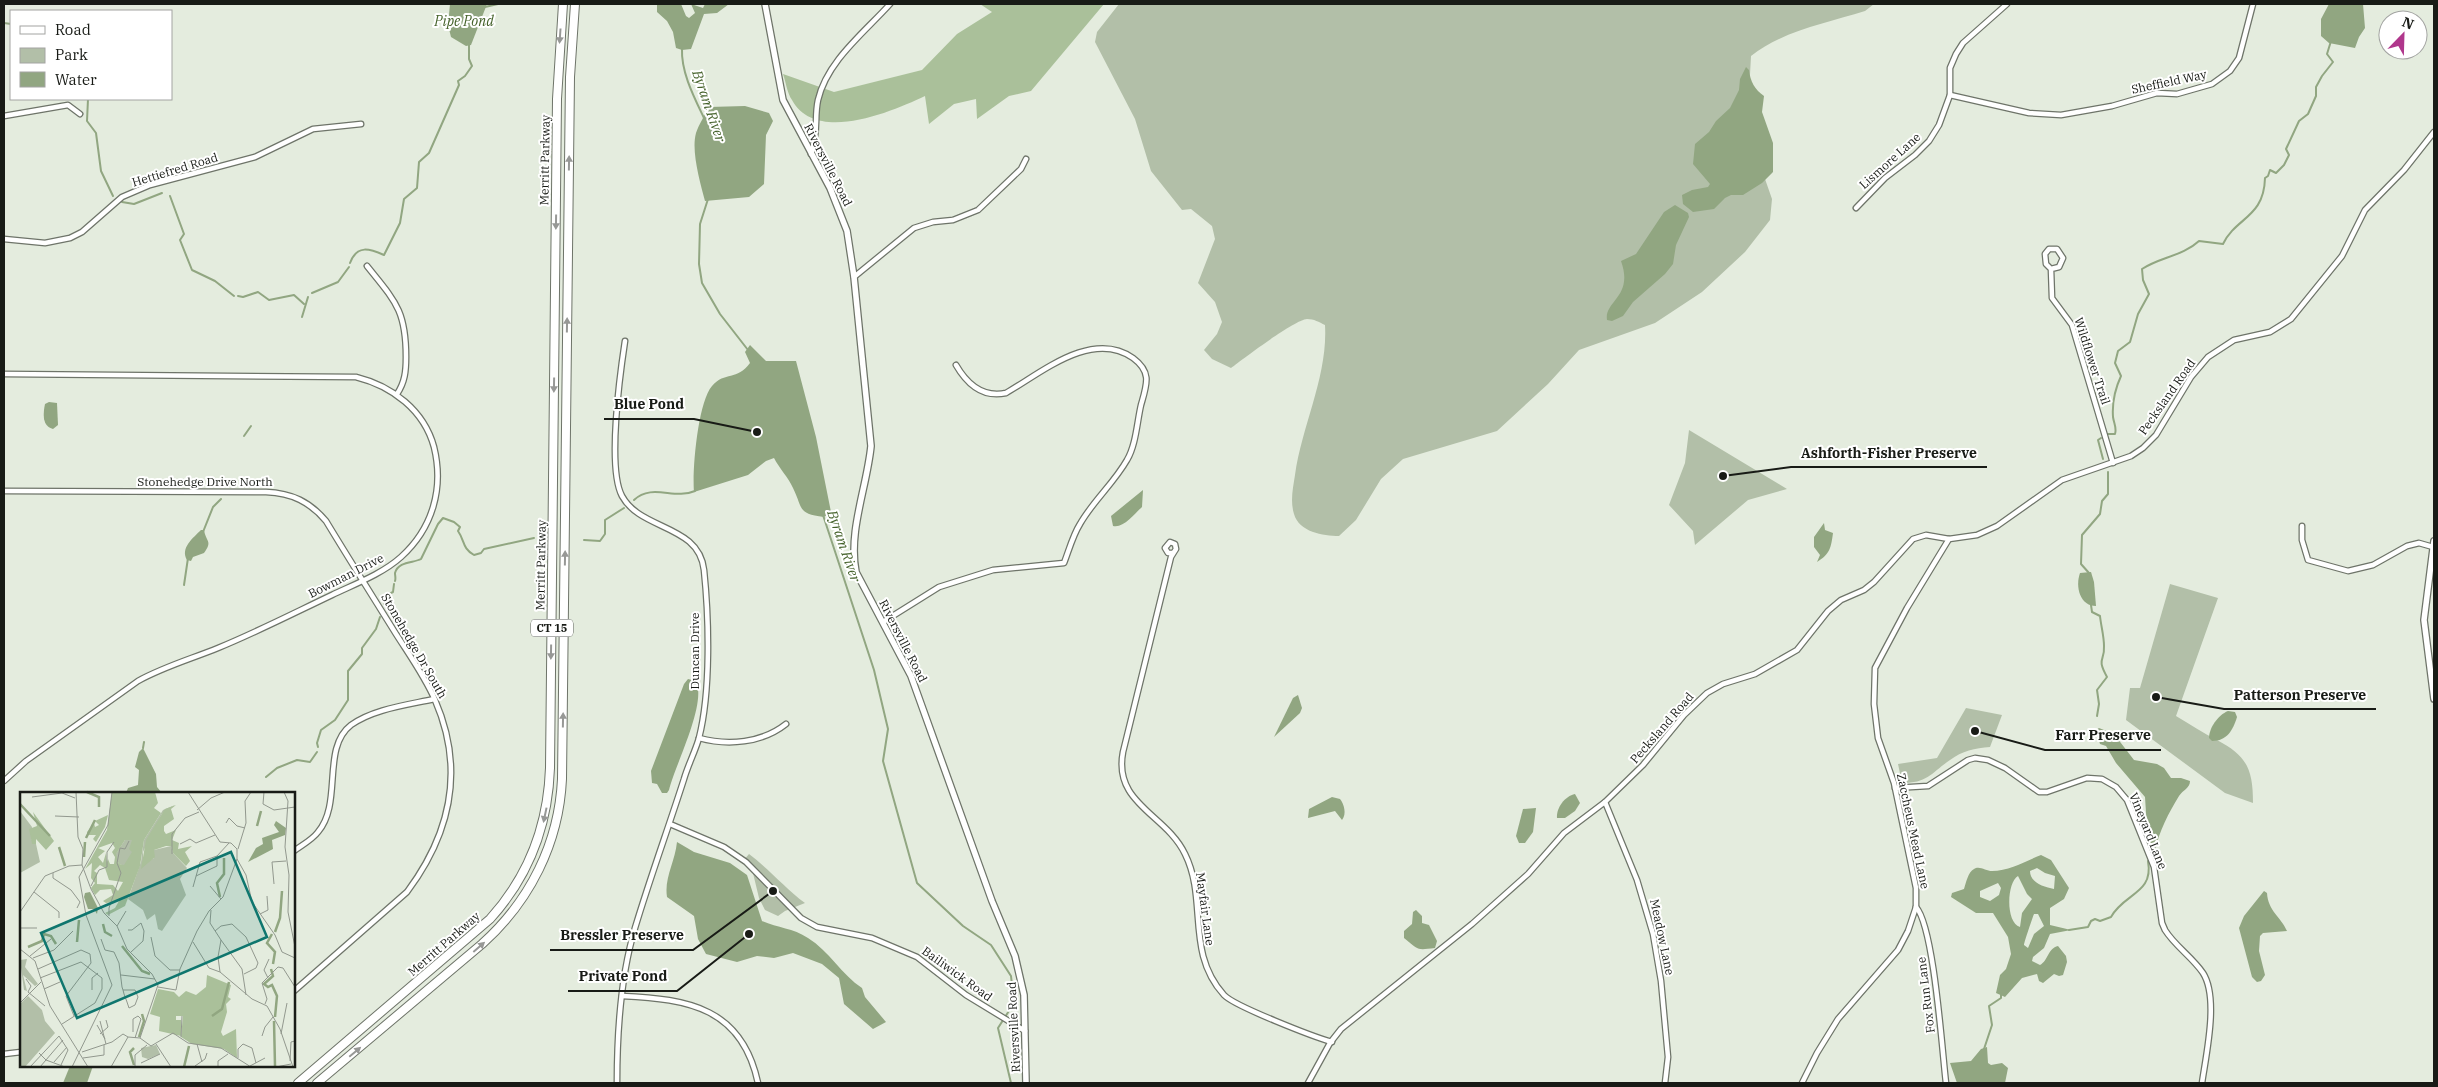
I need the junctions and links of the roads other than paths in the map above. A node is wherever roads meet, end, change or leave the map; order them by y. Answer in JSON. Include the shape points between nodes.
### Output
{"nodes":[{"id":1,"x":563,"y":4,"type":"edge"},
{"id":2,"x":575,"y":4,"type":"edge"},
{"id":3,"x":764,"y":4,"type":"edge"},
{"id":4,"x":890,"y":4,"type":"edge"},
{"id":5,"x":2007,"y":4,"type":"edge"},
{"id":6,"x":2253,"y":4,"type":"edge"},
{"id":7,"x":1950,"y":95,"type":"junction"},
{"id":8,"x":80,"y":114,"type":"dead end"},
{"id":9,"x":4,"y":116,"type":"edge"},
{"id":10,"x":360,"y":124,"type":"dead end"},
{"id":11,"x":2434,"y":132,"type":"edge"},
{"id":12,"x":810,"y":155,"type":"junction"},
{"id":13,"x":1026,"y":159,"type":"dead end"},
{"id":14,"x":1856,"y":208,"type":"dead end"},
{"id":15,"x":4,"y":239,"type":"edge"},
{"id":16,"x":367,"y":266,"type":"dead end"},
{"id":17,"x":2051,"y":269,"type":"junction"},
{"id":18,"x":854,"y":277,"type":"junction"},
{"id":19,"x":625,"y":341,"type":"dead end"},
{"id":20,"x":956,"y":365,"type":"dead end"},
{"id":21,"x":4,"y":374,"type":"edge"},
{"id":22,"x":397,"y":394,"type":"junction"},
{"id":23,"x":2112,"y":463,"type":"junction"},
{"id":24,"x":4,"y":491,"type":"edge"},
{"id":25,"x":2302,"y":526,"type":"dead end"},
{"id":26,"x":1949,"y":539,"type":"junction"},
{"id":27,"x":2434,"y":544,"type":"edge"},
{"id":28,"x":1172,"y":553,"type":"dead end"},
{"id":29,"x":363,"y":580,"type":"junction"},
{"id":30,"x":883,"y":622,"type":"junction"},
{"id":31,"x":434,"y":699,"type":"junction"},
{"id":32,"x":2434,"y":699,"type":"edge"},
{"id":33,"x":786,"y":724,"type":"dead end"},
{"id":34,"x":699,"y":738,"type":"junction"},
{"id":35,"x":4,"y":781,"type":"edge"},
{"id":36,"x":1895,"y":788,"type":"junction"},
{"id":37,"x":1605,"y":802,"type":"junction"},
{"id":38,"x":670,"y":824,"type":"junction"},
{"id":39,"x":295,"y":850,"type":"edge"},
{"id":40,"x":1916,"y":907,"type":"junction"},
{"id":41,"x":295,"y":990,"type":"edge"},
{"id":42,"x":622,"y":996,"type":"junction"},
{"id":43,"x":1026,"y":1031,"type":"junction"},
{"id":44,"x":1332,"y":1042,"type":"junction"},
{"id":45,"x":20,"y":1052,"type":"edge"},
{"id":46,"x":4,"y":1054,"type":"edge"},
{"id":47,"x":298,"y":1083,"type":"edge"},
{"id":48,"x":318,"y":1083,"type":"edge"},
{"id":49,"x":617,"y":1083,"type":"edge"},
{"id":50,"x":758,"y":1083,"type":"edge"},
{"id":51,"x":1026,"y":1083,"type":"edge"},
{"id":52,"x":1308,"y":1083,"type":"edge"},
{"id":53,"x":1665,"y":1083,"type":"edge"},
{"id":54,"x":1802,"y":1083,"type":"edge"},
{"id":55,"x":1946,"y":1083,"type":"edge"},
{"id":56,"x":2202,"y":1083,"type":"edge"}],
"edges":[{"from":1,"to":47,"type":"highway","name":"Merritt Parkway","number":"CT 15","one_way":true,"via":[[557,99],[550,768],[545,817],[529,863],[494,915]]},
{"from":48,"to":2,"type":"highway","name":"Merritt Parkway","number":"CT 15","one_way":true,"via":[[504,923],[537,874],[555,827],[562,779],[570,87]]},
{"from":3,"to":12,"type":"street","name":"Riversville Road","via":[[782,100]]},
{"from":4,"to":12,"type":"street","via":[[848,49],[823,87]]},
{"from":5,"to":7,"type":"street","name":"Lismore Lane","via":[[1963,43],[1956,54],[1950,68]]},
{"from":6,"to":7,"type":"street","name":"Sheffield Way","via":[[2239,58],[2230,71],[2212,84],[2177,94],[2157,93],[2112,106],[2061,115],[2029,113]]},
{"from":7,"to":14,"type":"street","name":"Lismore Lane","via":[[1929,141]]},
{"from":8,"to":9,"type":"street","via":[[68,105]]},
{"from":10,"to":15,"type":"street","name":"Hettiefred Road","via":[[313,129],[255,157],[150,185],[122,198],[82,232],[70,238],[45,243]]},
{"from":11,"to":23,"type":"street","name":"Pecksland Road","via":[[2366,210],[2342,256],[2291,319],[2270,332],[2234,340],[2208,357],[2191,377],[2156,436],[2131,456]]},
{"from":12,"to":18,"type":"street","name":"Riversville Road","via":[[839,208],[847,231]]},
{"from":13,"to":18,"type":"street","via":[[1022,169],[978,210],[953,220],[914,228]]},
{"from":16,"to":22,"type":"street","via":[[394,301],[405,326],[406,369]]},
{"from":17,"to":17,"type":"street","name":"Wildflower Trail","via":[[2061,264],[2062,254],[2058,249],[2049,249],[2044,254]]},
{"from":17,"to":23,"type":"street","name":"Wildflower Trail","via":[[2052,298],[2072,325]]},
{"from":18,"to":30,"type":"street","name":"Riversville Road","via":[[871,446],[854,541],[854,558],[862,586]]},
{"from":19,"to":34,"type":"street","name":"Duncan Drive","via":[[617,417],[616,479],[622,496],[634,512],[684,536],[698,549],[704,568],[706,681]]},
{"from":20,"to":30,"type":"street","via":[[969,383],[979,390],[1000,394],[1073,354],[1108,348],[1126,353],[1142,364],[1147,374],[1146,387],[1128,458],[1079,524],[1064,563],[993,570],[939,587]]},
{"from":21,"to":22,"type":"street","name":"Bowman Drive","via":[[341,376],[369,380]]},
{"from":22,"to":29,"type":"street","name":"Bowman Drive","via":[[418,415],[432,440],[438,487],[430,519],[412,546],[393,563]]},
{"from":23,"to":26,"type":"street","name":"Pecksland Road","via":[[2062,480],[1997,526],[1977,535]]},
{"from":24,"to":29,"type":"street","name":"Stonehedge Drive North","via":[[284,494],[318,511]]},
{"from":25,"to":27,"type":"street","via":[[2308,560],[2348,571],[2373,565],[2407,546]]},
{"from":26,"to":36,"type":"street","name":"Zaccheus Mead Lane","via":[[1875,668],[1874,704],[1878,738]]},
{"from":26,"to":37,"type":"street","name":"Pecksland Road","via":[[1926,535],[1913,539],[1874,582],[1828,610],[1797,650],[1755,674],[1707,693]]},
{"from":27,"to":32,"type":"street","via":[[2424,620]]},
{"from":28,"to":44,"type":"street","name":"Mayfair Lane","via":[[1120,764],[1123,779],[1139,805],[1177,839],[1187,859],[1203,962],[1224,995],[1238,1005]]},
{"from":29,"to":31,"type":"street","name":"Stonehedge Dr South"},
{"from":29,"to":35,"type":"street","name":"Bowman Drive","via":[[238,640],[138,681],[26,761]]},
{"from":30,"to":43,"type":"street","name":"Riversville Road","via":[[925,708],[992,901],[1016,956],[1022,976]]},
{"from":31,"to":39,"type":"street","via":[[374,714],[349,726],[336,748],[331,799],[325,822],[314,836]]},
{"from":31,"to":41,"type":"street","name":"Stonehedge Dr South","via":[[446,733],[450,759],[448,805],[439,840],[407,892]]},
{"from":33,"to":34,"type":"street","via":[[762,738],[716,742]]},
{"from":34,"to":38,"type":"street","name":"Duncan Drive"},
{"from":36,"to":40,"type":"street","name":"Zaccheus Mead Lane","via":[[1916,888]]},
{"from":36,"to":56,"type":"street","name":"Vineyard Lane","via":[[1928,786],[1968,760],[1980,758],[2005,768],[2038,792],[2087,778],[2102,779],[2116,787],[2127,800],[2154,868],[2165,930],[2202,972],[2208,986],[2210,1014]]},
{"from":37,"to":44,"type":"street","name":"Pecksland Road","via":[[1564,833],[1528,874],[1491,908],[1349,1022]]},
{"from":37,"to":53,"type":"street","name":"Meadow Lane","via":[[1637,880],[1653,934],[1668,1057]]},
{"from":38,"to":42,"type":"street","name":"Duncan Drive","via":[[634,930]]},
{"from":38,"to":43,"type":"street","name":"Bailiwick Road","via":[[724,847],[746,862],[801,918],[817,927],[872,938],[905,950],[966,995]]},
{"from":40,"to":54,"type":"street","name":"Zaccheus Mead Lane","via":[[1901,946],[1838,1019]]},
{"from":40,"to":55,"type":"street","name":"Fox Run Lane","via":[[1923,914],[1930,948]]},
{"from":42,"to":49,"type":"street","name":"Duncan Drive"},
{"from":42,"to":50,"type":"street","via":[[672,999],[712,1013],[739,1037],[752,1059]]},
{"from":43,"to":51,"type":"street","name":"Riversville Road"},
{"from":44,"to":52,"type":"street","name":"Pecksland Road"},
{"from":45,"to":46,"type":"street"}]}
